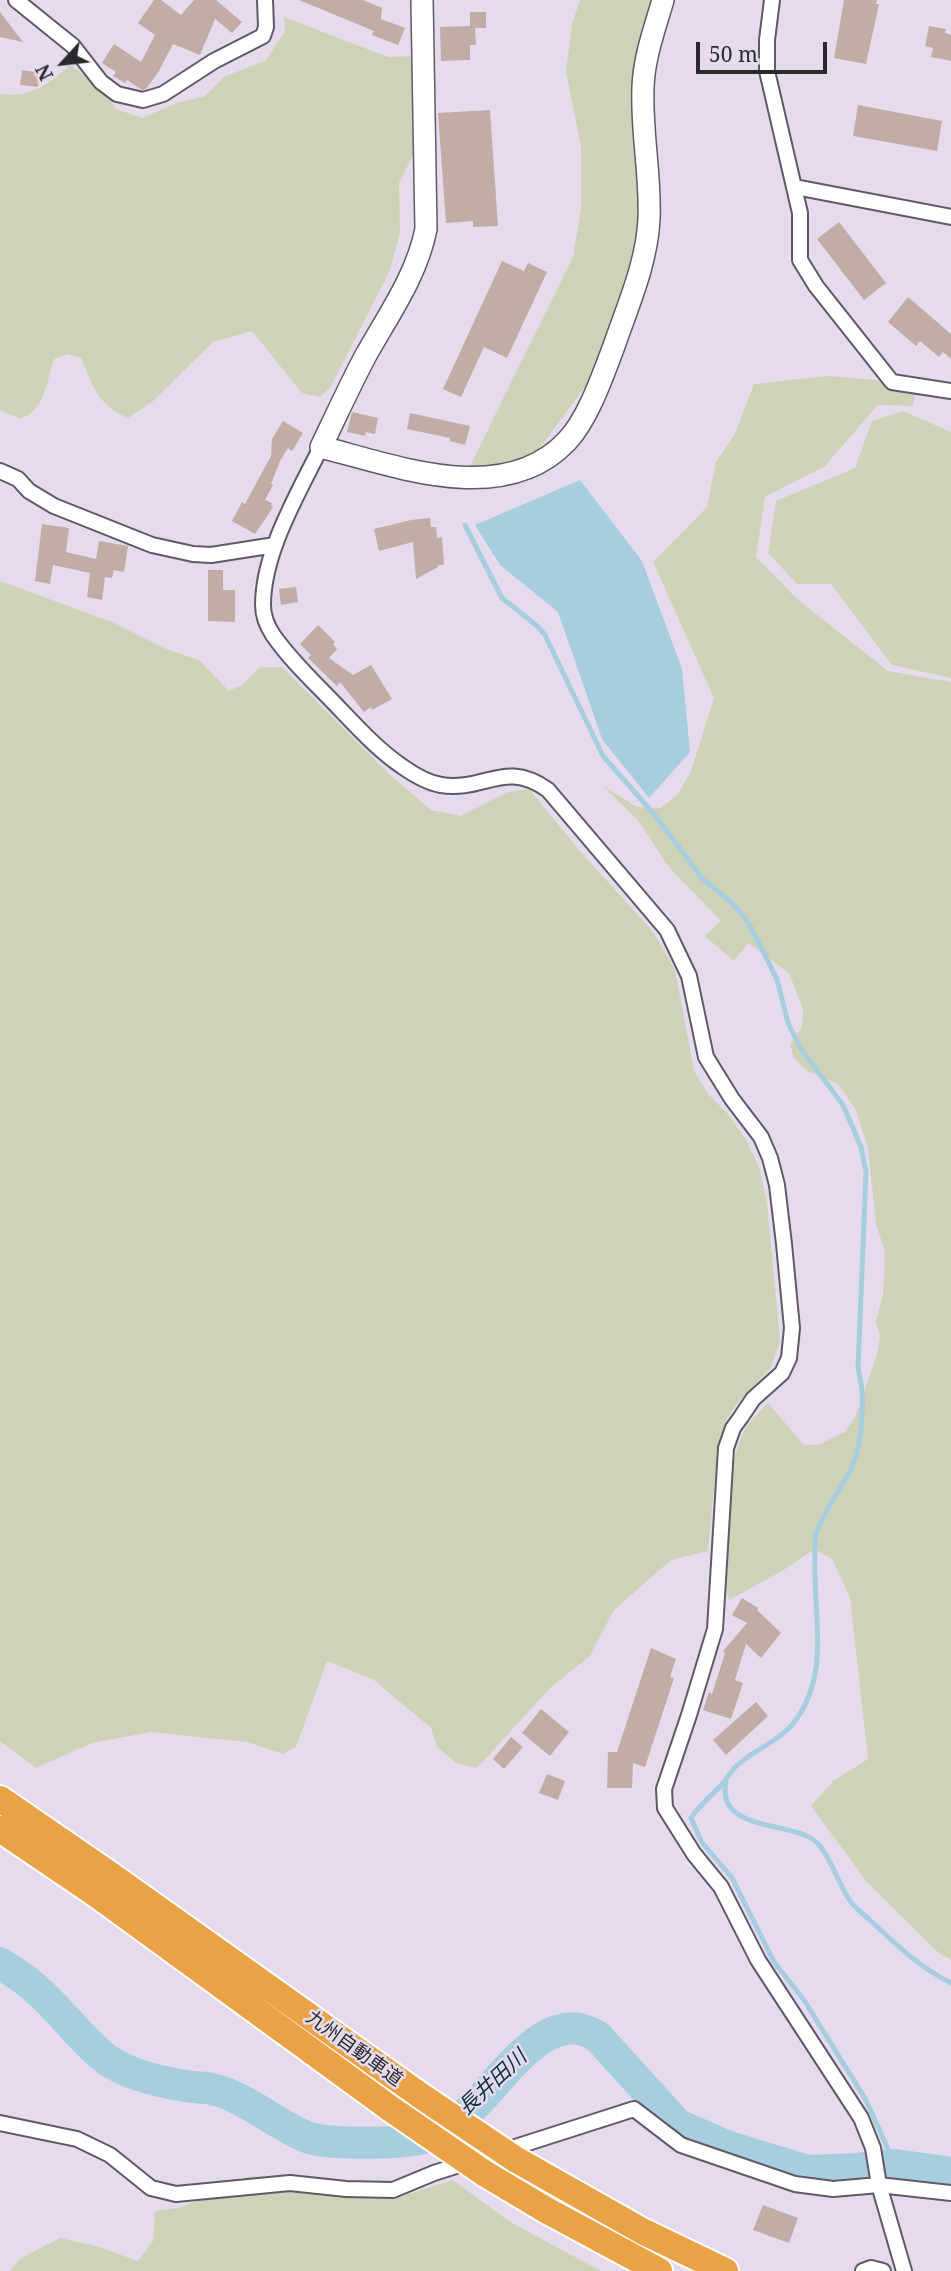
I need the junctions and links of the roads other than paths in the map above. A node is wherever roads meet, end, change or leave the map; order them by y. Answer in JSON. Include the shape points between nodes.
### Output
{"nodes":[{"id":1,"x":16,"y":0,"type":"edge"},
{"id":2,"x":265,"y":0,"type":"edge"},
{"id":3,"x":422,"y":0,"type":"edge"},
{"id":4,"x":663,"y":0,"type":"edge"},
{"id":5,"x":772,"y":0,"type":"edge"},
{"id":6,"x":796,"y":187,"type":"junction"},
{"id":7,"x":951,"y":217,"type":"edge"},
{"id":8,"x":951,"y":391,"type":"edge"},
{"id":9,"x":321,"y":447,"type":"junction"},
{"id":10,"x":0,"y":471,"type":"edge"},
{"id":11,"x":275,"y":545,"type":"junction"},
{"id":12,"x":0,"y":1800,"type":"edge"},
{"id":13,"x":0,"y":1829,"type":"edge"},
{"id":14,"x":0,"y":2123,"type":"edge"},
{"id":15,"x":879,"y":2185,"type":"junction"},
{"id":16,"x":951,"y":2193,"type":"edge"},
{"id":17,"x":659,"y":2271,"type":"edge"},
{"id":18,"x":725,"y":2271,"type":"edge"},
{"id":19,"x":863,"y":2271,"type":"edge"},
{"id":20,"x":883,"y":2271,"type":"edge"},
{"id":21,"x":904,"y":2271,"type":"edge"}],
"edges":[{"from":1,"to":2,"type":"street","via":[[73,46],[101,82],[117,94],[144,100],[163,94],[263,36]]},
{"from":3,"to":9,"type":"street","via":[[426,229],[422,252]]},
{"from":4,"to":9,"type":"street","via":[[643,86],[649,221],[642,264],[607,366],[569,439],[532,466],[490,478],[417,471]]},
{"from":5,"to":6,"type":"street","via":[[767,71]]},
{"from":6,"to":7,"type":"street"},
{"from":6,"to":8,"type":"street","via":[[800,260],[816,286],[892,382]]},
{"from":9,"to":11,"type":"street"},
{"from":10,"to":11,"type":"street","via":[[54,506],[152,544],[211,555]]},
{"from":11,"to":15,"type":"street","via":[[264,618],[296,664],[359,728],[402,767],[441,785],[515,775],[533,779],[548,790],[667,930],[689,976],[706,1057],[761,1137],[770,1158],[792,1328],[789,1358],[782,1373],[753,1399],[733,1428],[726,1448],[715,1629],[664,1789],[665,1808],[721,1887],[758,1960],[861,2118],[873,2148]]},
{"from":12,"to":18,"type":"highway","name":"九州自動車道","bridge":true,"via":[[515,2160]]},
{"from":13,"to":17,"type":"highway","name":"九州自動車道","bridge":true,"via":[[484,2173]]},
{"from":14,"to":15,"type":"street","via":[[77,2139],[110,2155],[151,2188],[176,2194],[290,2183],[393,2190],[634,2109],[681,2145],[795,2185],[833,2189]]},
{"from":15,"to":16,"type":"street"},
{"from":15,"to":21,"type":"street"},
{"from":19,"to":20,"type":"street"}]}
